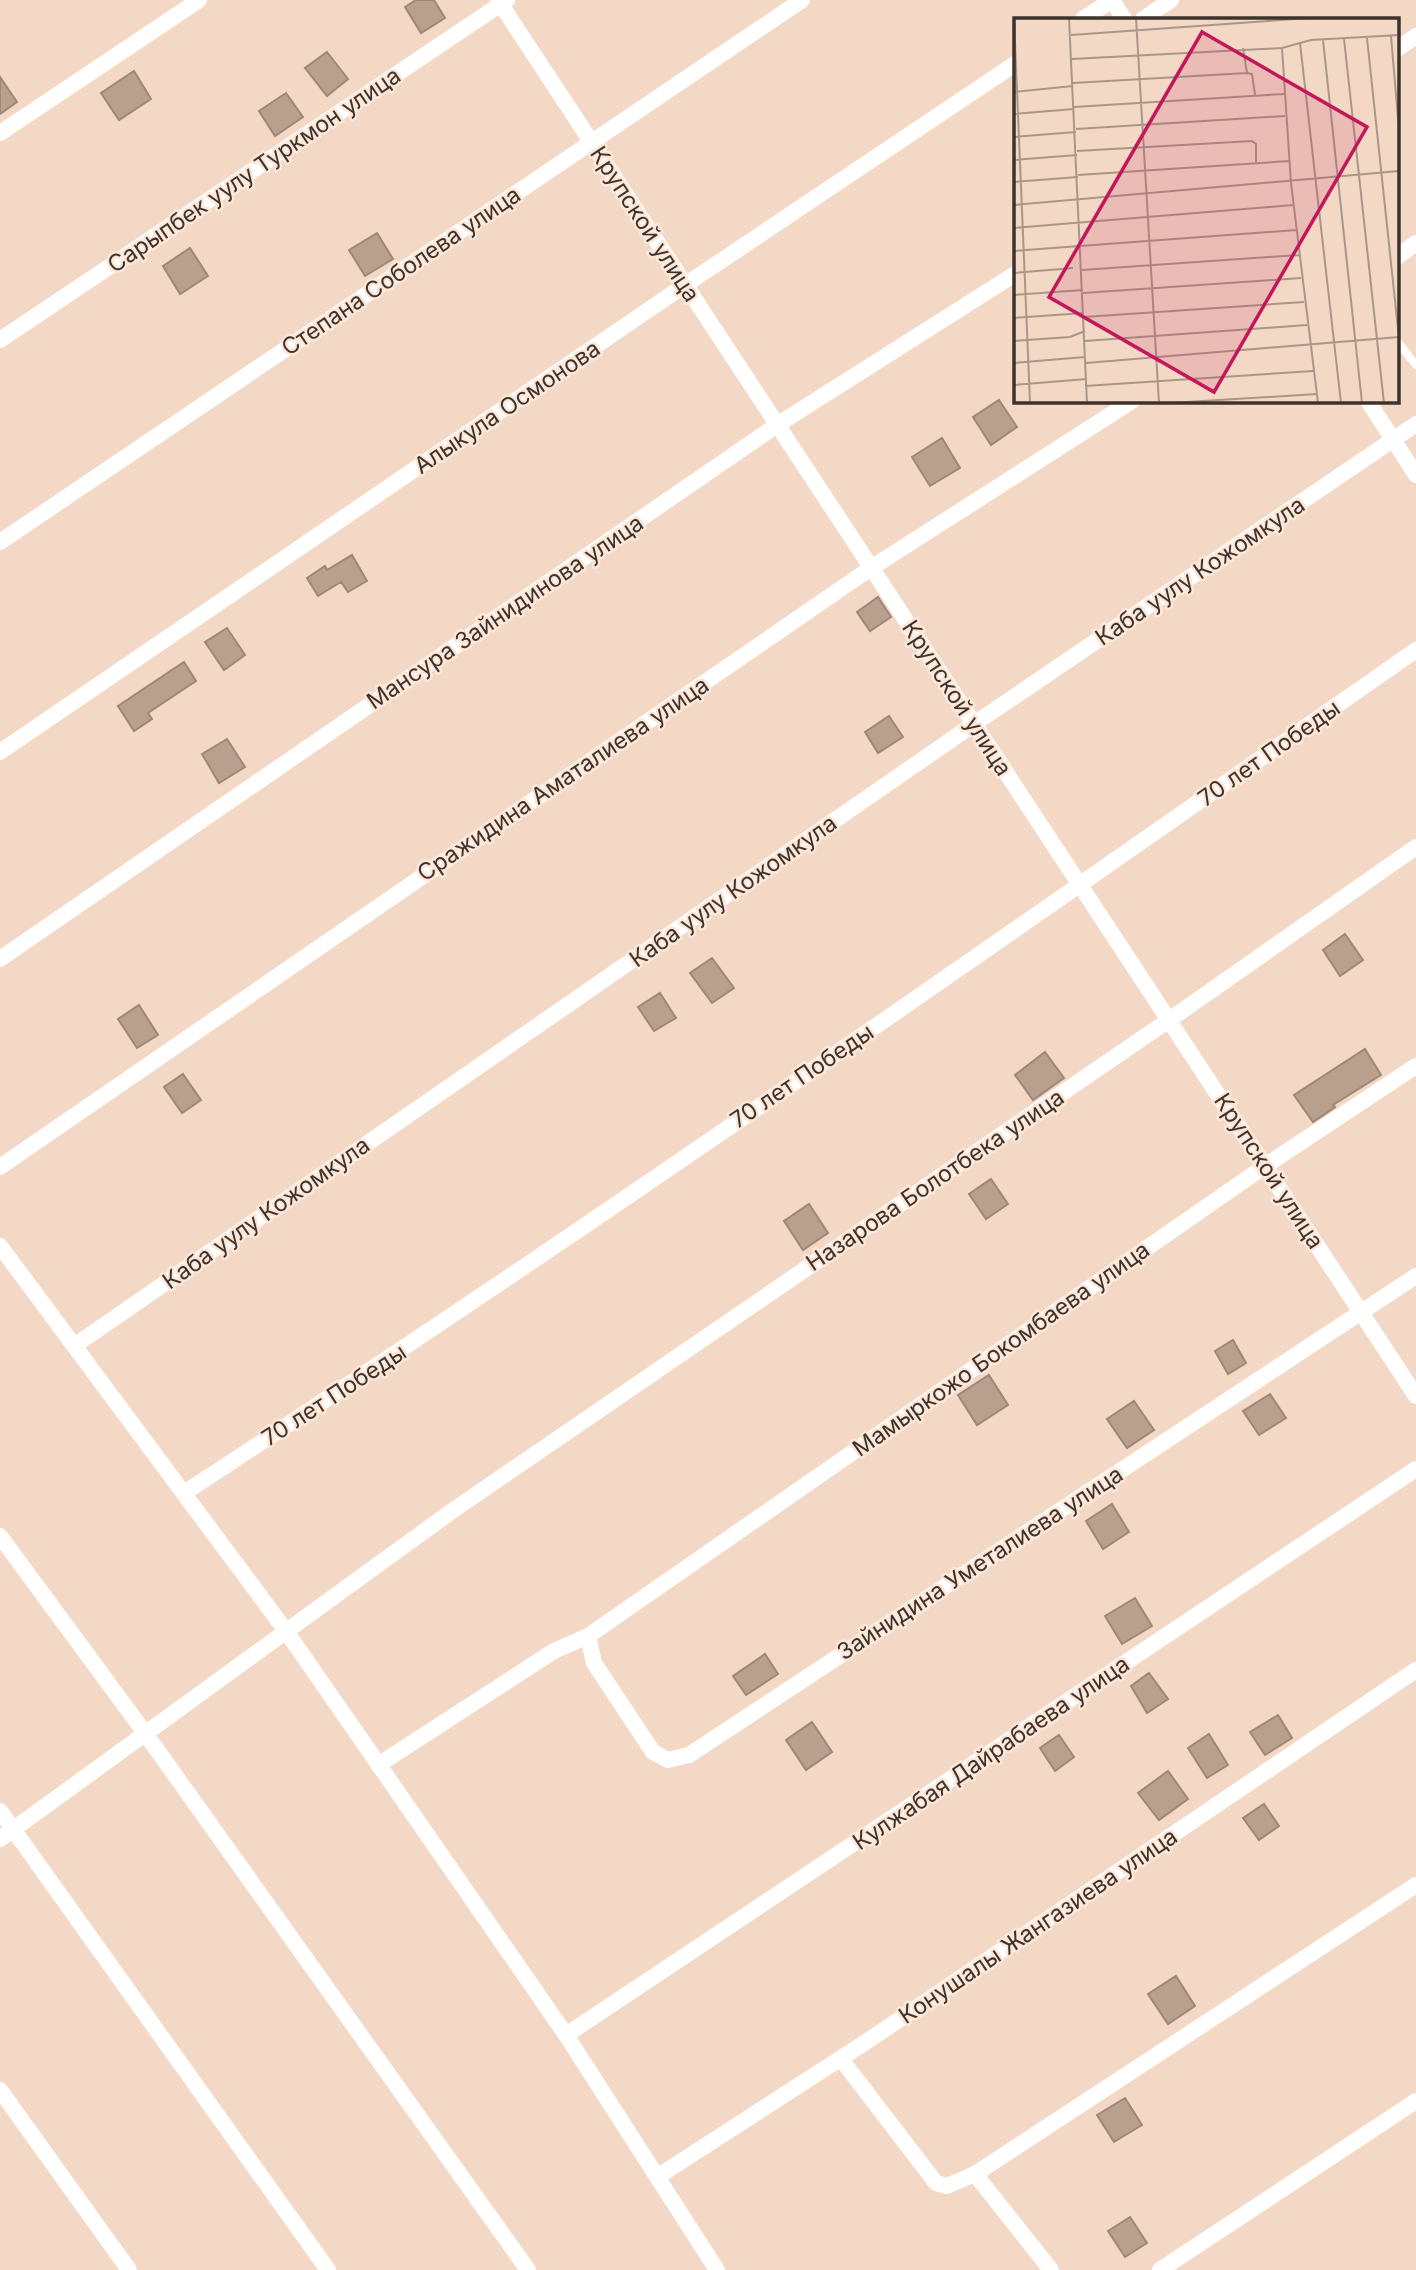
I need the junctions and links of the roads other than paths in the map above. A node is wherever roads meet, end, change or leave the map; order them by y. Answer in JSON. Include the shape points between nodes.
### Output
{"nodes":[{"id":1,"x":199,"y":0,"type":"edge"},
{"id":2,"x":802,"y":0,"type":"edge"},
{"id":3,"x":1112,"y":0,"type":"edge"},
{"id":4,"x":1171,"y":0,"type":"edge"},
{"id":5,"x":502,"y":2,"type":"edge"},
{"id":6,"x":1085,"y":18,"type":"edge"},
{"id":7,"x":1123,"y":18,"type":"edge"},
{"id":8,"x":1144,"y":18,"type":"edge"},
{"id":9,"x":1416,"y":36,"type":"edge"},
{"id":10,"x":1398,"y":48,"type":"edge"},
{"id":11,"x":1014,"y":65,"type":"edge"},
{"id":12,"x":0,"y":133,"type":"edge"},
{"id":13,"x":591,"y":142,"type":"junction"},
{"id":14,"x":1416,"y":243,"type":"edge"},
{"id":15,"x":1398,"y":256,"type":"edge"},
{"id":16,"x":1014,"y":275,"type":"edge"},
{"id":17,"x":685,"y":285,"type":"junction"},
{"id":18,"x":0,"y":340,"type":"edge"},
{"id":19,"x":1398,"y":342,"type":"edge"},
{"id":20,"x":1416,"y":365,"type":"edge"},
{"id":21,"x":1130,"y":402,"type":"edge"},
{"id":22,"x":1369,"y":402,"type":"edge"},
{"id":23,"x":1416,"y":424,"type":"edge"},
{"id":24,"x":777,"y":425,"type":"junction"},
{"id":25,"x":1393,"y":440,"type":"junction"},
{"id":26,"x":1416,"y":475,"type":"edge"},
{"id":27,"x":0,"y":542,"type":"edge"},
{"id":28,"x":871,"y":568,"type":"junction"},
{"id":29,"x":1416,"y":650,"type":"edge"},
{"id":30,"x":974,"y":724,"type":"junction"},
{"id":31,"x":0,"y":752,"type":"edge"},
{"id":32,"x":1416,"y":847,"type":"edge"},
{"id":33,"x":1080,"y":885,"type":"junction"},
{"id":34,"x":0,"y":959,"type":"edge"},
{"id":35,"x":1169,"y":1020,"type":"junction"},
{"id":36,"x":1416,"y":1066,"type":"edge"},
{"id":37,"x":1265,"y":1166,"type":"junction"},
{"id":38,"x":0,"y":1167,"type":"edge"},
{"id":39,"x":0,"y":1246,"type":"edge"},
{"id":40,"x":1416,"y":1276,"type":"edge"},
{"id":41,"x":1361,"y":1312,"type":"junction"},
{"id":42,"x":74,"y":1346,"type":"junction"},
{"id":43,"x":1416,"y":1396,"type":"edge"},
{"id":44,"x":1416,"y":1469,"type":"edge"},
{"id":45,"x":184,"y":1493,"type":"junction"},
{"id":46,"x":0,"y":1536,"type":"edge"},
{"id":47,"x":286,"y":1631,"type":"junction"},
{"id":48,"x":588,"y":1636,"type":"junction"},
{"id":49,"x":1416,"y":1670,"type":"edge"},
{"id":50,"x":145,"y":1733,"type":"junction"},
{"id":51,"x":379,"y":1765,"type":"junction"},
{"id":52,"x":0,"y":1811,"type":"edge"},
{"id":53,"x":7,"y":1834,"type":"edge"},
{"id":54,"x":1416,"y":1885,"type":"edge"},
{"id":55,"x":566,"y":2035,"type":"junction"},
{"id":56,"x":841,"y":2059,"type":"junction"},
{"id":57,"x":0,"y":2090,"type":"edge"},
{"id":58,"x":1416,"y":2101,"type":"edge"},
{"id":59,"x":975,"y":2174,"type":"junction"},
{"id":60,"x":657,"y":2177,"type":"junction"},
{"id":61,"x":129,"y":2270,"type":"edge"},
{"id":62,"x":328,"y":2270,"type":"edge"},
{"id":63,"x":528,"y":2270,"type":"edge"},
{"id":64,"x":718,"y":2270,"type":"edge"},
{"id":65,"x":1051,"y":2270,"type":"edge"},
{"id":66,"x":1160,"y":2270,"type":"edge"}],
"edges":[{"from":1,"to":12,"type":"street"},
{"from":2,"to":13,"type":"street","name":"Степана Соболева улица"},
{"from":3,"to":6,"type":"street"},
{"from":3,"to":7,"type":"street"},
{"from":4,"to":8,"type":"street"},
{"from":5,"to":13,"type":"street","name":"Крупской улица"},
{"from":5,"to":18,"type":"street","name":"Сарыпбек уулу Туркмон улица"},
{"from":9,"to":10,"type":"street"},
{"from":11,"to":17,"type":"street","name":"Алыкула Осмонова"},
{"from":13,"to":17,"type":"street","name":"Крупской улица"},
{"from":13,"to":27,"type":"street","name":"Степана Соболева улица"},
{"from":14,"to":15,"type":"street"},
{"from":16,"to":24,"type":"street","name":"Мансура Зайнидинова улица"},
{"from":17,"to":24,"type":"street","name":"Крупской улица"},
{"from":17,"to":31,"type":"street","name":"Алыкула Осмонова"},
{"from":19,"to":20,"type":"lane"},
{"from":21,"to":28,"type":"street","name":"Сражидина Аматалиева улица"},
{"from":22,"to":25,"type":"street"},
{"from":23,"to":25,"type":"street","name":"Каба уулу Кожомкула"},
{"from":24,"to":28,"type":"street","name":"Крупской улица"},
{"from":24,"to":34,"type":"street","name":"Мансура Зайнидинова улица"},
{"from":25,"to":26,"type":"street"},
{"from":25,"to":30,"type":"street","name":"Каба уулу Кожомкула"},
{"from":28,"to":30,"type":"street","name":"Крупской улица"},
{"from":28,"to":38,"type":"street","name":"Сражидина Аматалиева улица"},
{"from":29,"to":33,"type":"street","name":"70 лет Победы"},
{"from":30,"to":33,"type":"street","name":"Крупской улица"},
{"from":30,"to":42,"type":"street","name":"Каба уулу Кожомкула"},
{"from":32,"to":35,"type":"street","name":"Назарова Болотбека улица"},
{"from":33,"to":35,"type":"street","name":"Крупской улица"},
{"from":33,"to":45,"type":"street","name":"70 лет Победы","via":[[371,1371]]},
{"from":35,"to":37,"type":"street","name":"Крупской улица"},
{"from":35,"to":47,"type":"street","name":"Назарова Болотбека улица","via":[[452,1511]]},
{"from":36,"to":37,"type":"street","name":"Мамыркожо Бокомбаева улица"},
{"from":37,"to":41,"type":"street","name":"Крупской улица"},
{"from":37,"to":48,"type":"street","name":"Мамыркожо Бокомбаева улица"},
{"from":39,"to":42,"type":"street"},
{"from":40,"to":41,"type":"street","name":"Зайнидина Уметалиева улица"},
{"from":41,"to":43,"type":"street","name":"Крупской улица"},
{"from":41,"to":48,"type":"street","name":"Зайнидина Уметалиева улица","via":[[689,1755],[668,1760],[653,1752],[594,1663]]},
{"from":42,"to":45,"type":"street"},
{"from":44,"to":55,"type":"street","name":"Кулжабая Дайрабаева улица"},
{"from":45,"to":47,"type":"street"},
{"from":46,"to":50,"type":"street"},
{"from":47,"to":50,"type":"street","name":"Назарова Болотбека улица"},
{"from":47,"to":51,"type":"street"},
{"from":48,"to":51,"type":"street","name":"Мамыркожо Бокомбаева улица","via":[[554,1651]]},
{"from":49,"to":56,"type":"street","name":"Конушалы Жангазиева улица"},
{"from":50,"to":53,"type":"street","name":"Назарова Болотбека улица"},
{"from":50,"to":63,"type":"street"},
{"from":51,"to":55,"type":"street"},
{"from":52,"to":53,"type":"street"},
{"from":53,"to":62,"type":"street"},
{"from":54,"to":59,"type":"street"},
{"from":55,"to":60,"type":"street"},
{"from":56,"to":59,"type":"street","via":[[936,2183],[947,2186]]},
{"from":56,"to":60,"type":"street","name":"Конушалы Жангазиева улица"},
{"from":57,"to":61,"type":"street"},
{"from":58,"to":66,"type":"street"},
{"from":59,"to":65,"type":"street"},
{"from":60,"to":64,"type":"street"}]}
